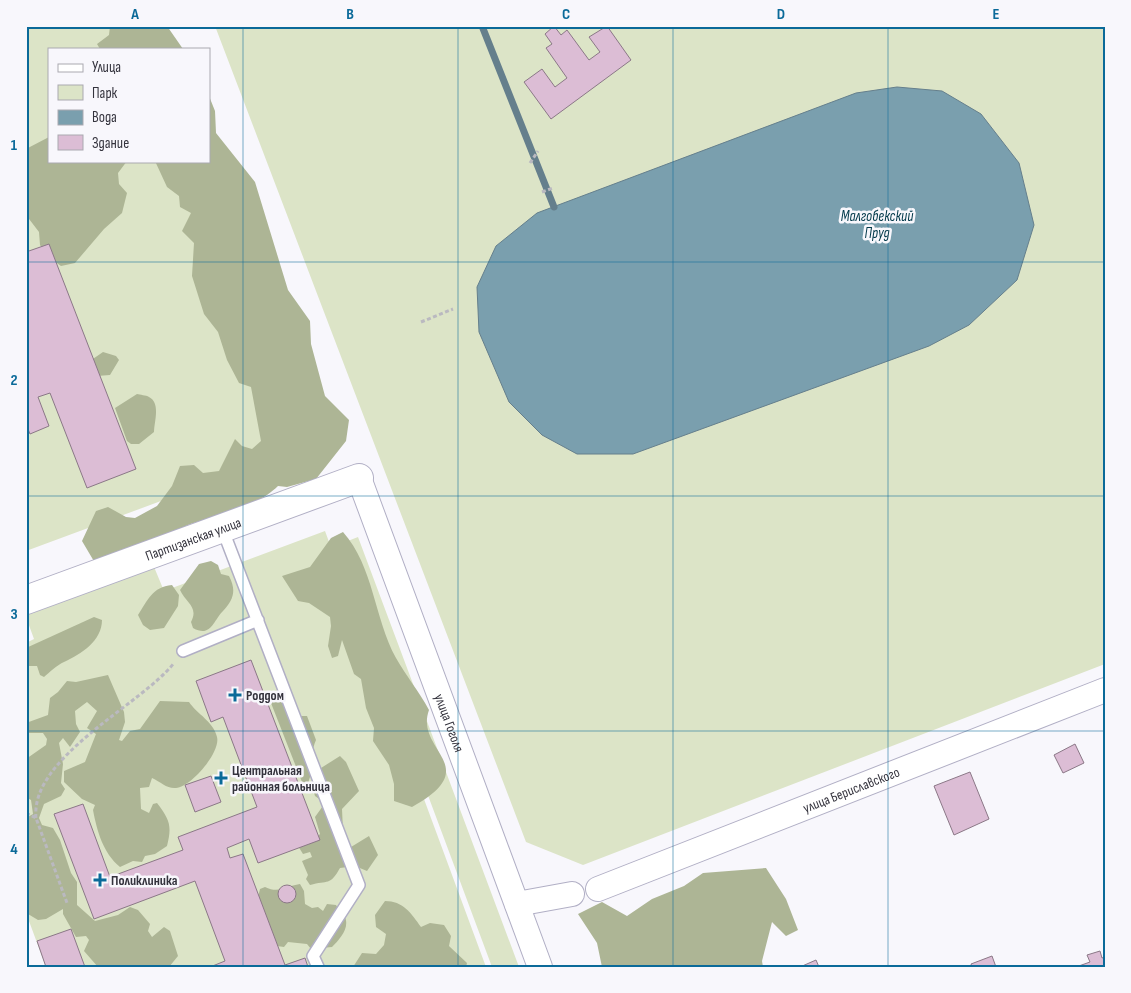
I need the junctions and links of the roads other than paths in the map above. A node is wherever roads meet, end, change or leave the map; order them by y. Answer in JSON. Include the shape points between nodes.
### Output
{"nodes":[{"id":1,"x":359,"y":478,"type":"joint"},
{"id":2,"x":222,"y":528,"type":"junction"},
{"id":3,"x":26,"y":600,"type":"edge"},
{"id":4,"x":258,"y":620,"type":"junction"},
{"id":5,"x":183,"y":652,"type":"road end"},
{"id":6,"x":1105,"y":690,"type":"edge"},
{"id":7,"x":598,"y":889,"type":"dead end"},
{"id":8,"x":572,"y":894,"type":"dead end"},
{"id":9,"x":517,"y":904,"type":"junction"},
{"id":10,"x":318,"y":967,"type":"edge"},
{"id":11,"x":540,"y":967,"type":"edge"}],
"edges":[{"from":1,"to":2,"type":"street","name":"Партизанская улица"},
{"from":1,"to":9,"type":"street","name":"улица Гоголя"},
{"from":2,"to":3,"type":"street","name":"Партизанская улица"},
{"from":2,"to":4,"type":"lane"},
{"from":4,"to":5,"type":"lane"},
{"from":4,"to":10,"type":"lane","via":[[359,885],[313,956]]},
{"from":6,"to":7,"type":"street","name":"улица Бериславского"},
{"from":8,"to":9,"type":"street"},
{"from":9,"to":11,"type":"street","name":"улица Гоголя"}]}
